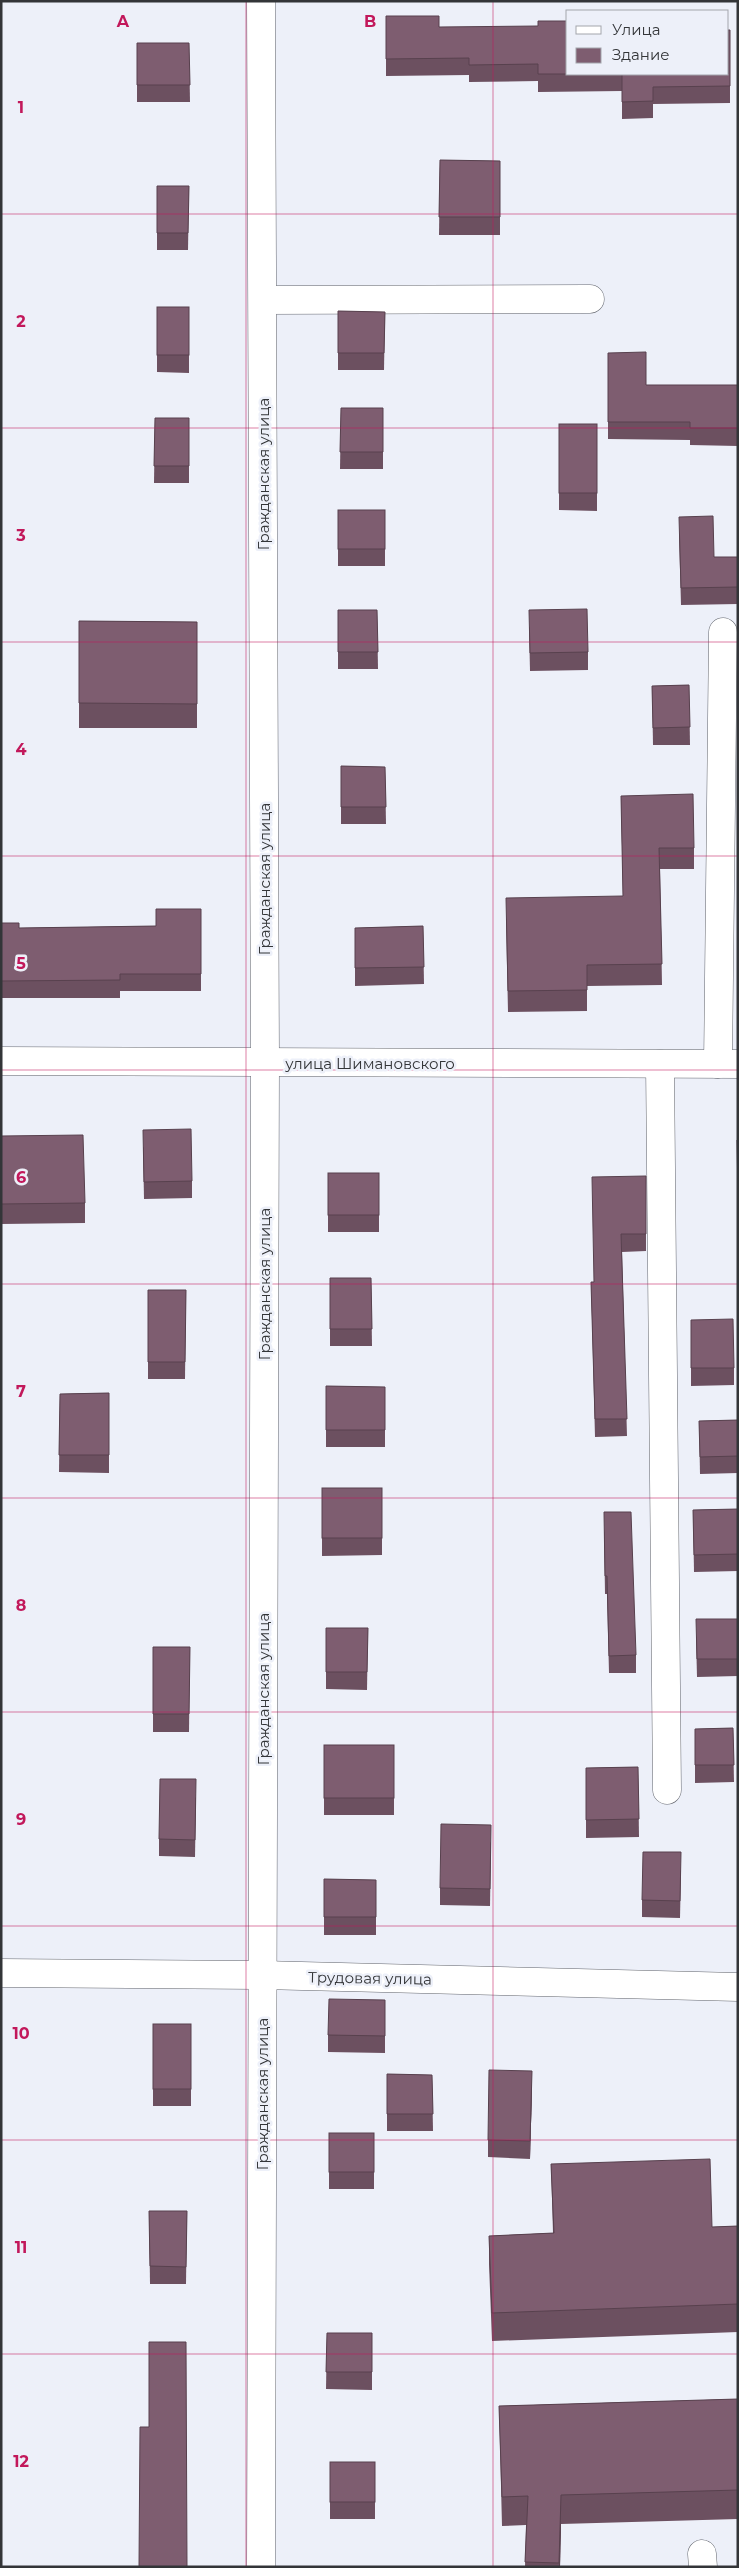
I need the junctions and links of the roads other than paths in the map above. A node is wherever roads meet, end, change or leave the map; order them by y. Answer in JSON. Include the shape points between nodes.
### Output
{"nodes":[{"id":1,"x":262,"y":1,"type":"edge"},
{"id":2,"x":590,"y":299,"type":"dead end"},
{"id":3,"x":263,"y":300,"type":"junction"},
{"id":4,"x":723,"y":632,"type":"dead end"},
{"id":5,"x":1,"y":1061,"type":"edge"},
{"id":6,"x":265,"y":1062,"type":"junction"},
{"id":7,"x":660,"y":1064,"type":"junction"},
{"id":8,"x":728,"y":1064,"type":"edge"},
{"id":9,"x":667,"y":1790,"type":"dead end"},
{"id":10,"x":1,"y":1973,"type":"edge"},
{"id":11,"x":262,"y":1975,"type":"junction"},
{"id":12,"x":738,"y":1987,"type":"edge"},
{"id":13,"x":261,"y":2567,"type":"edge"}],
"edges":[{"from":1,"to":3,"type":"street","name":"Гражданская улица"},
{"from":2,"to":3,"type":"street"},
{"from":3,"to":6,"type":"street","name":"Гражданская улица"},
{"from":4,"to":8,"type":"street"},
{"from":5,"to":6,"type":"street","name":"улица Шимановского"},
{"from":6,"to":7,"type":"street","name":"улица Шимановского"},
{"from":6,"to":11,"type":"street","name":"Гражданская улица"},
{"from":7,"to":8,"type":"street","name":"улица Шимановского"},
{"from":7,"to":9,"type":"street"},
{"from":10,"to":11,"type":"street","name":"Трудовая улица"},
{"from":11,"to":12,"type":"street","name":"Трудовая улица"},
{"from":11,"to":13,"type":"street","name":"Гражданская улица"}]}
